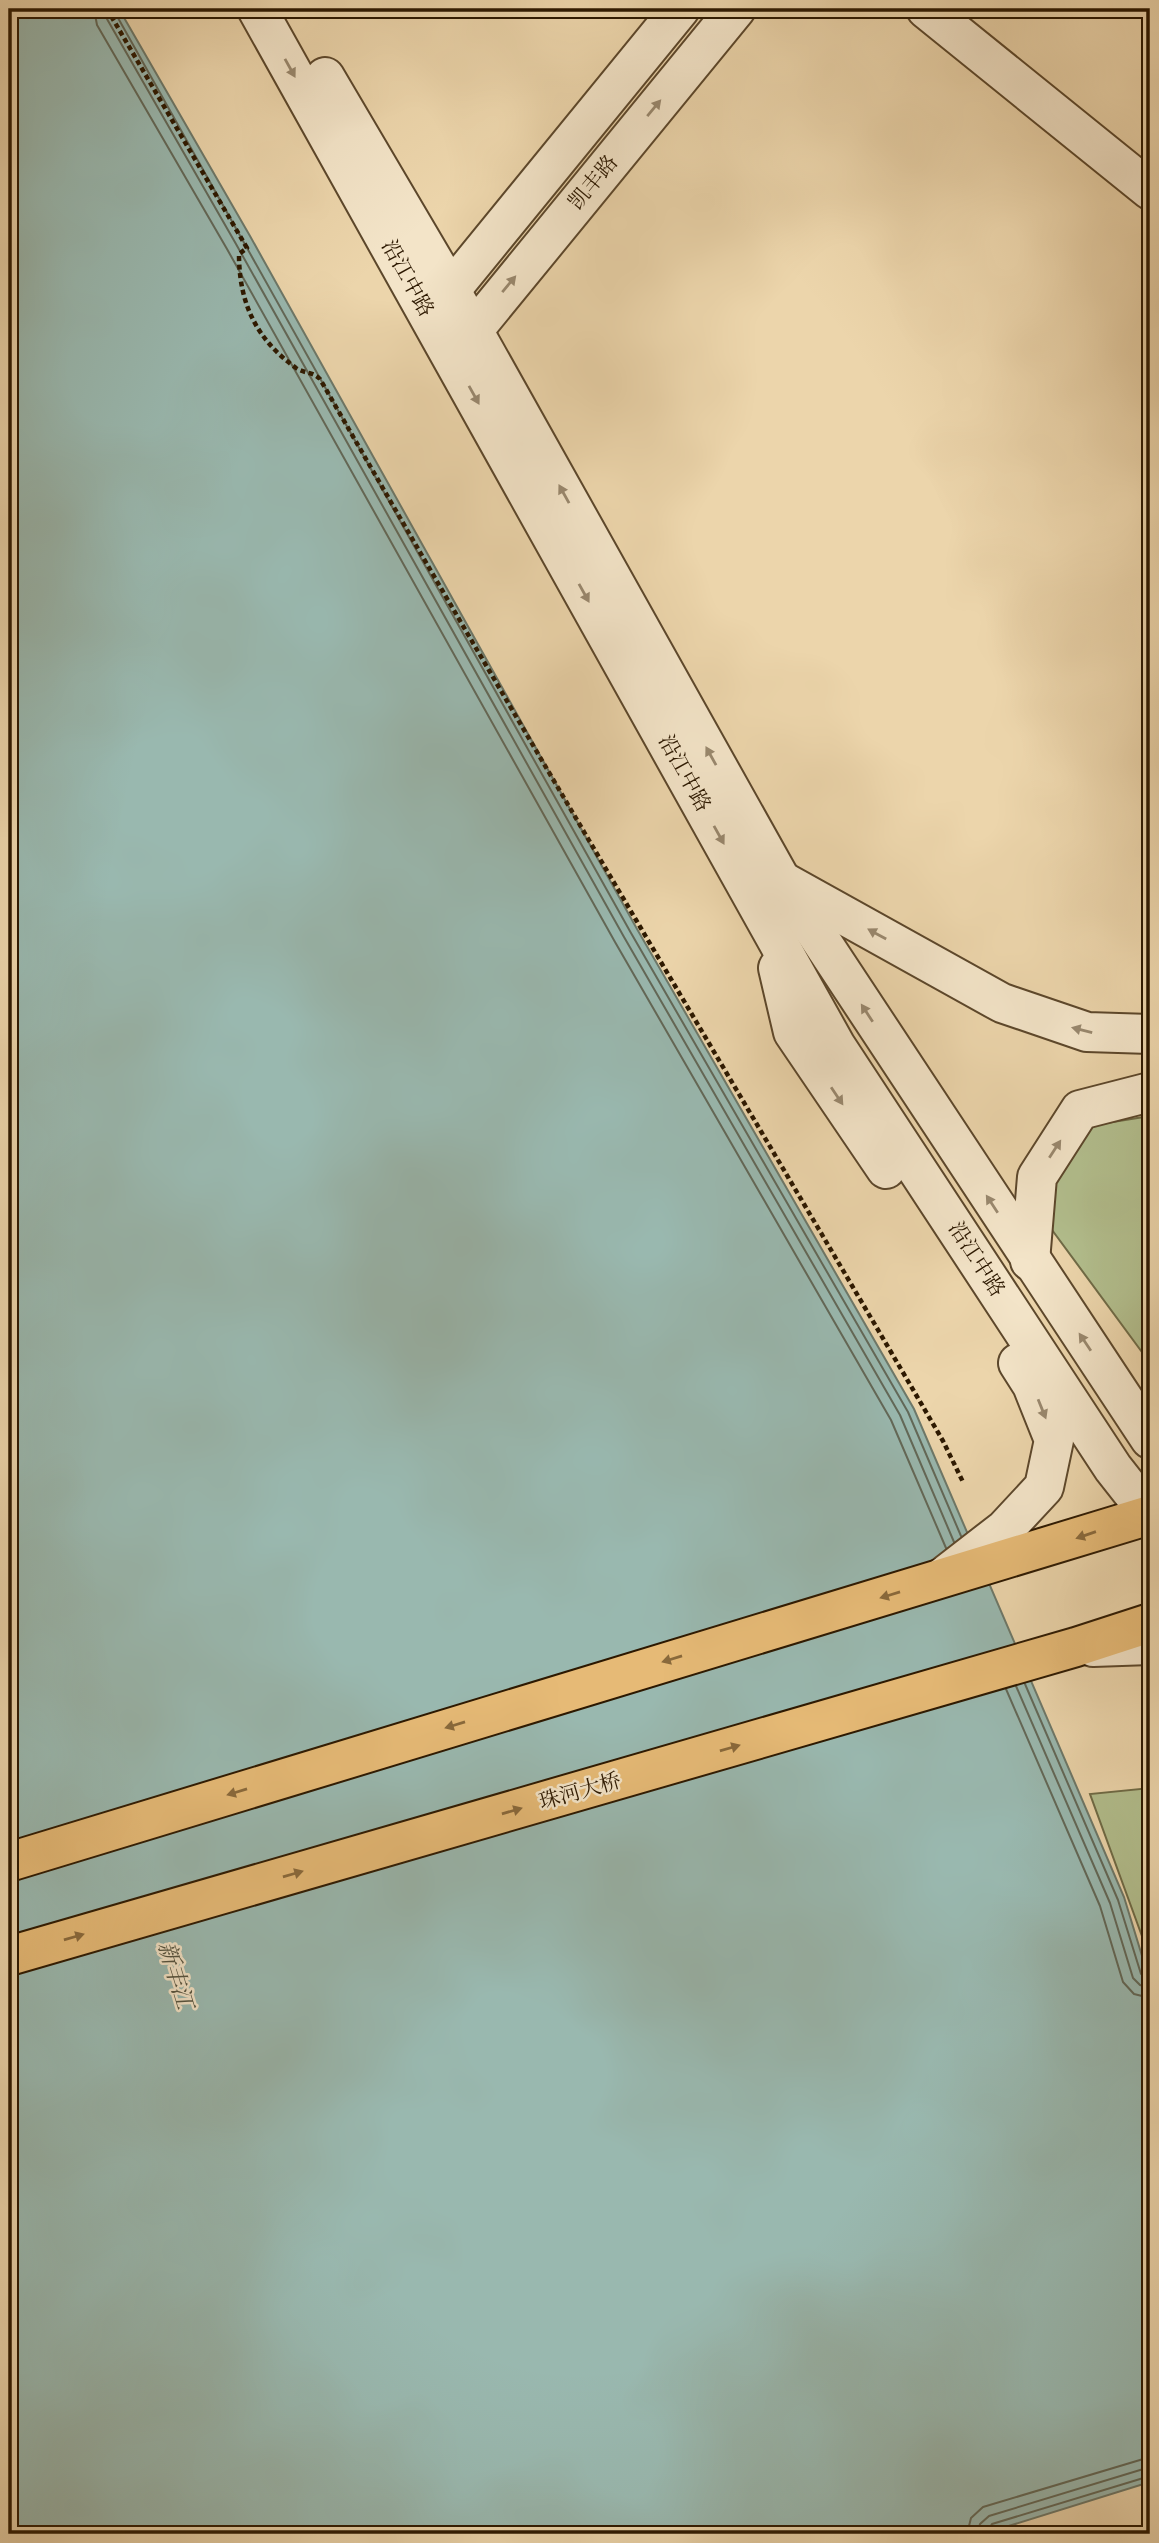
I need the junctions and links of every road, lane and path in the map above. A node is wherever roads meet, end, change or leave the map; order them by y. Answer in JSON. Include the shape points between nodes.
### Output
{"nodes":[{"id":1,"x":107,"y":9,"type":"edge"},
{"id":2,"x":257,"y":9,"type":"edge"},
{"id":3,"x":285,"y":9,"type":"edge"},
{"id":4,"x":680,"y":9,"type":"edge"},
{"id":5,"x":736,"y":9,"type":"edge"},
{"id":6,"x":926,"y":9,"type":"edge"},
{"id":7,"x":1150,"y":190,"type":"edge"},
{"id":8,"x":440,"y":303,"type":"junction"},
{"id":9,"x":462,"y":343,"type":"junction"},
{"id":10,"x":781,"y":880,"type":"junction"},
{"id":11,"x":767,"y":922,"type":"junction"},
{"id":12,"x":1150,"y":1034,"type":"edge"},
{"id":13,"x":1150,"y":1092,"type":"edge"},
{"id":14,"x":1030,"y":1261,"type":"junction"},
{"id":15,"x":1150,"y":1439,"type":"edge"},
{"id":16,"x":964,"y":1482,"type":"dead end"},
{"id":17,"x":1150,"y":1515,"type":"edge"},
{"id":18,"x":938,"y":1581,"type":"junction"},
{"id":19,"x":1150,"y":1623,"type":"edge"},
{"id":20,"x":1150,"y":1645,"type":"edge"},
{"id":21,"x":1076,"y":1647,"type":"junction"},
{"id":22,"x":9,"y":1862,"type":"edge"},
{"id":23,"x":9,"y":1956,"type":"edge"}],
"edges":[{"from":1,"to":16,"type":"path","via":[[247,248],[239,254],[239,279],[250,318],[272,349],[300,371],[312,371],[320,379],[499,693],[692,1010]]},
{"from":2,"to":8,"type":"street","name":"沿江中路","one_way":true},
{"from":3,"to":8,"type":"street","name":"沿江中路"},
{"from":4,"to":8,"type":"street"},
{"from":9,"to":5,"type":"street","name":"凯丰路","one_way":true},
{"from":6,"to":7,"type":"street"},
{"from":8,"to":9,"type":"street","name":"沿江中路"},
{"from":10,"to":9,"type":"street","name":"沿江中路","one_way":true},
{"from":9,"to":11,"type":"street","name":"沿江中路","one_way":true},
{"from":12,"to":10,"type":"street","one_way":true,"via":[[1087,1032],[1002,1003]]},
{"from":14,"to":10,"type":"street","name":"沿江中路","one_way":true},
{"from":11,"to":17,"type":"street","name":"沿江中路","via":[[836,1046],[1113,1468]]},
{"from":11,"to":18,"type":"street","one_way":true,"via":[[793,1032],[1032,1385],[1054,1440],[1044,1487],[1005,1529]]},
{"from":14,"to":13,"type":"street","one_way":true,"via":[[1037,1177],[1080,1110]]},
{"from":15,"to":14,"type":"street","name":"沿江中路","one_way":true},
{"from":17,"to":18,"type":"main road","one_way":true},
{"from":18,"to":22,"type":"main road","one_way":true},
{"from":19,"to":21,"type":"main road","name":"珠河大桥"},
{"from":20,"to":21,"type":"street"},
{"from":23,"to":21,"type":"main road","name":"珠河大桥","one_way":true}]}
